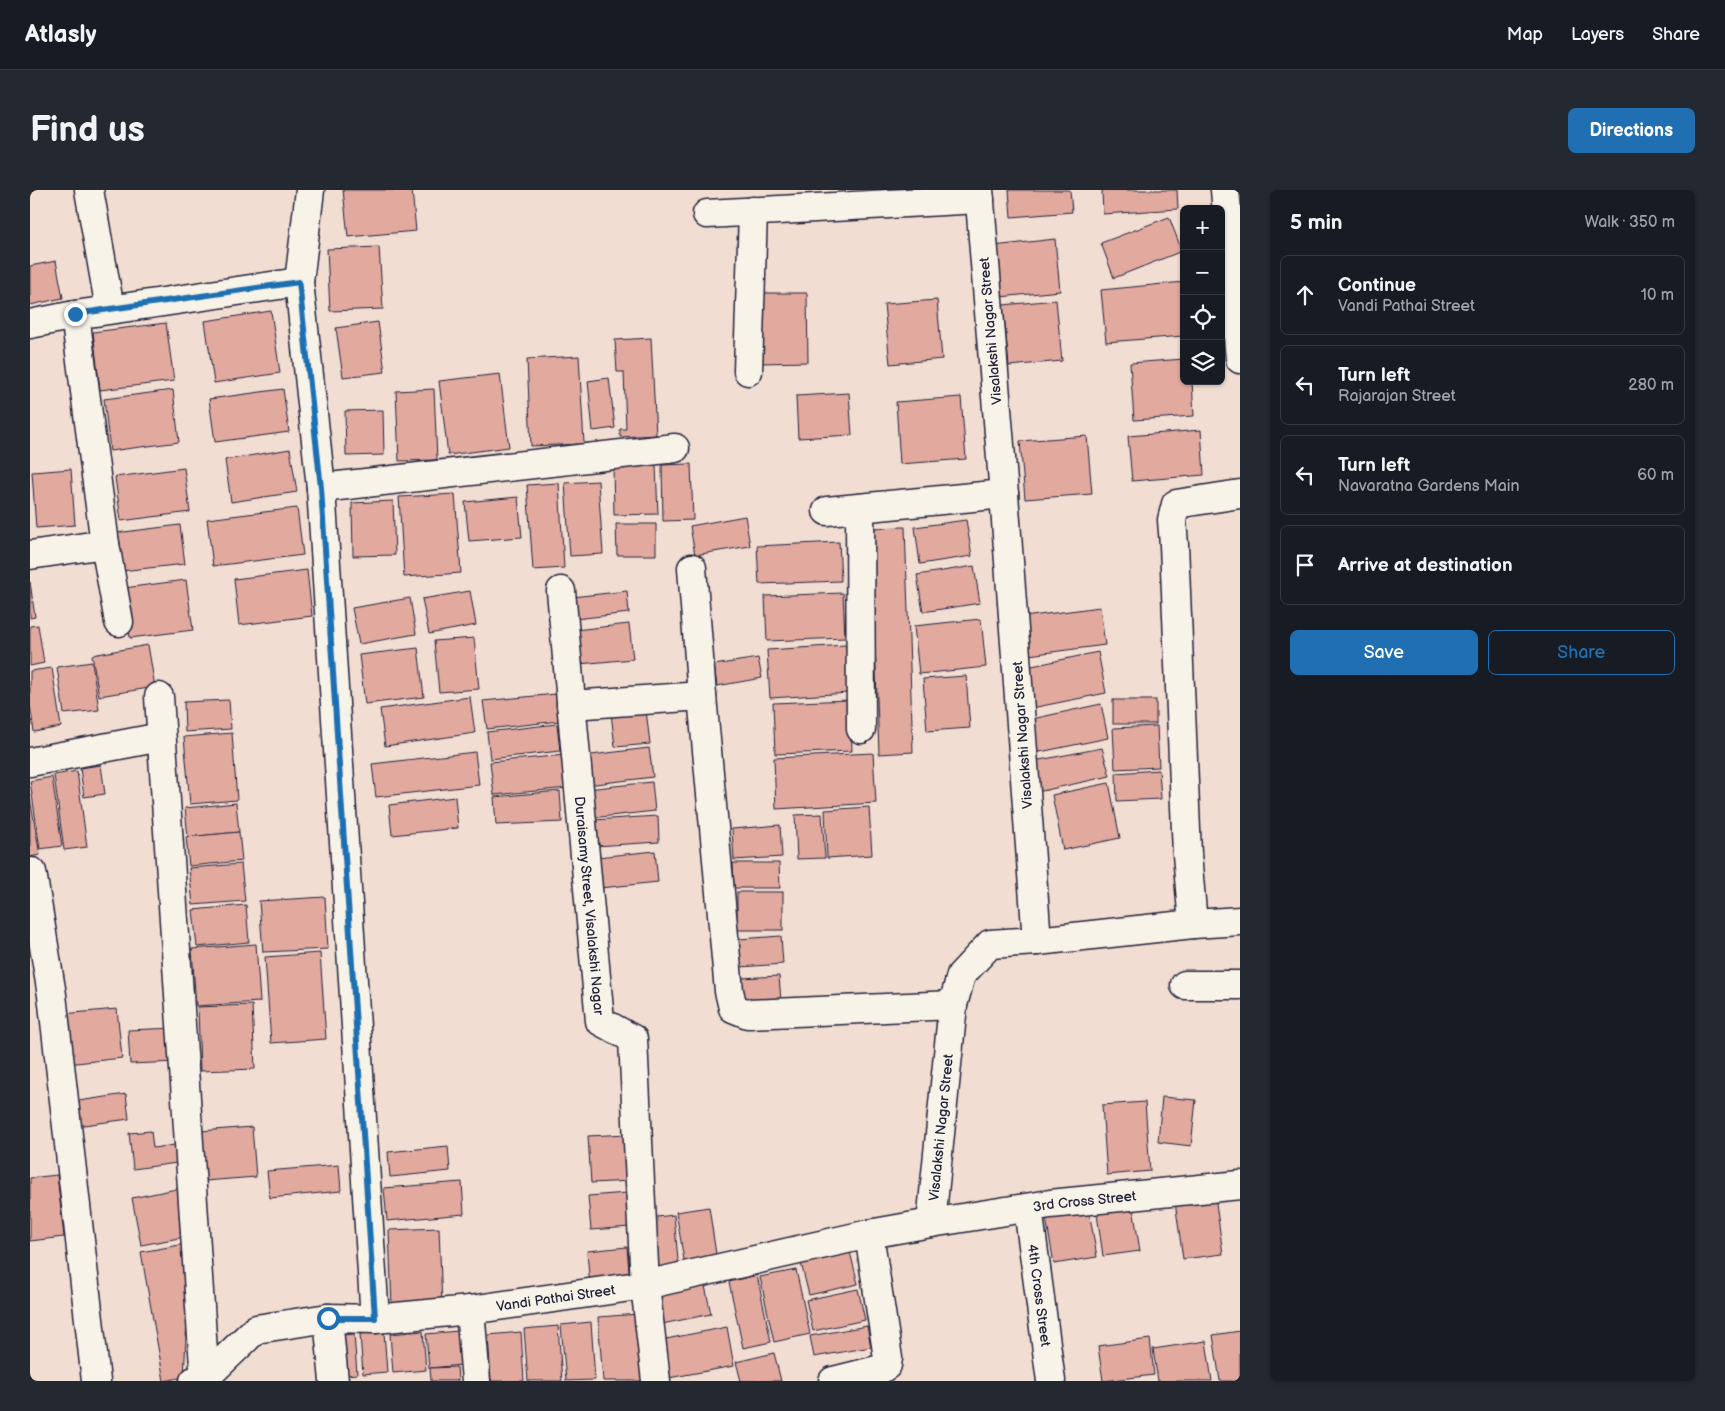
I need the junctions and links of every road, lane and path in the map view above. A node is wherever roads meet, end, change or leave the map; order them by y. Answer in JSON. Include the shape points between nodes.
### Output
{"nodes":[{"id":1,"x":89,"y":190,"type":"edge"},
{"id":2,"x":310,"y":190,"type":"edge"},
{"id":3,"x":1225,"y":190,"type":"edge"},
{"id":4,"x":979,"y":195,"type":"edge"},
{"id":5,"x":753,"y":211,"type":"junction"},
{"id":6,"x":707,"y":214,"type":"dead end"},
{"id":7,"x":299,"y":282,"type":"junction"},
{"id":8,"x":110,"y":309,"type":"junction"},
{"id":9,"x":75,"y":314,"type":"junction"},
{"id":10,"x":30,"y":324,"type":"edge"},
{"id":11,"x":1240,"y":359,"type":"edge"},
{"id":12,"x":748,"y":371,"type":"dead end"},
{"id":13,"x":675,"y":448,"type":"dead end"},
{"id":14,"x":321,"y":488,"type":"junction"},
{"id":15,"x":1004,"y":494,"type":"junction"},
{"id":16,"x":1240,"y":494,"type":"edge"},
{"id":17,"x":860,"y":508,"type":"junction"},
{"id":18,"x":827,"y":511,"type":"dead end"},
{"id":19,"x":105,"y":544,"type":"junction"},
{"id":20,"x":30,"y":555,"type":"edge"},
{"id":21,"x":692,"y":568,"type":"dead end"},
{"id":22,"x":561,"y":591,"type":"dead end"},
{"id":23,"x":119,"y":622,"type":"dead end"},
{"id":24,"x":702,"y":696,"type":"junction"},
{"id":25,"x":159,"y":697,"type":"dead end"},
{"id":26,"x":572,"y":705,"type":"junction"},
{"id":27,"x":861,"y":729,"type":"dead end"},
{"id":28,"x":162,"y":737,"type":"junction"},
{"id":29,"x":30,"y":762,"type":"edge"},
{"id":30,"x":32,"y":872,"type":"dead end"},
{"id":31,"x":1240,"y":921,"type":"edge"},
{"id":32,"x":1193,"y":924,"type":"junction"},
{"id":33,"x":1037,"y":941,"type":"junction"},
{"id":34,"x":1185,"y":985,"type":"dead end"},
{"id":35,"x":1240,"y":985,"type":"edge"},
{"id":36,"x":41,"y":996,"type":"edge"},
{"id":37,"x":953,"y":1005,"type":"junction"},
{"id":38,"x":1240,"y":1185,"type":"edge"},
{"id":39,"x":1028,"y":1208,"type":"junction"},
{"id":40,"x":931,"y":1223,"type":"junction"},
{"id":41,"x":870,"y":1234,"type":"junction"},
{"id":42,"x":645,"y":1285,"type":"junction"},
{"id":43,"x":470,"y":1310,"type":"junction"},
{"id":44,"x":328,"y":1318,"type":"junction"},
{"id":45,"x":375,"y":1318,"type":"junction"},
{"id":46,"x":202,"y":1380,"type":"edge"},
{"id":47,"x":96,"y":1381,"type":"edge"},
{"id":48,"x":334,"y":1381,"type":"edge"},
{"id":49,"x":476,"y":1381,"type":"edge"},
{"id":50,"x":656,"y":1381,"type":"edge"},
{"id":51,"x":833,"y":1381,"type":"edge"},
{"id":52,"x":1051,"y":1381,"type":"edge"}],
"edges":[{"from":1,"to":8,"type":"street"},
{"from":2,"to":7,"type":"street"},
{"from":3,"to":11,"type":"street"},
{"from":4,"to":5,"type":"street"},
{"from":4,"to":15,"type":"street","name":"Visalakshi Nagar Street"},
{"from":5,"to":6,"type":"street"},
{"from":5,"to":12,"type":"street"},
{"from":7,"to":8,"type":"street"},
{"from":7,"to":14,"type":"street"},
{"from":8,"to":9,"type":"street"},
{"from":9,"to":10,"type":"street"},
{"from":9,"to":19,"type":"street"},
{"from":13,"to":14,"type":"street"},
{"from":14,"to":45,"type":"street"},
{"from":15,"to":17,"type":"street"},
{"from":15,"to":33,"type":"street","name":"Visalakshi Nagar Street"},
{"from":16,"to":32,"type":"street","via":[[1176,504],[1172,520]]},
{"from":17,"to":18,"type":"street"},
{"from":17,"to":27,"type":"street"},
{"from":19,"to":20,"type":"street"},
{"from":19,"to":23,"type":"street"},
{"from":21,"to":24,"type":"street"},
{"from":22,"to":26,"type":"street","name":"Duraisamy Street, Visalakshi Nagar"},
{"from":24,"to":26,"type":"street"},
{"from":24,"to":37,"type":"street","via":[[733,1008],[748,1014]]},
{"from":25,"to":28,"type":"street"},
{"from":26,"to":42,"type":"street","name":"Duraisamy Street, Visalakshi Nagar","via":[[600,1021],[633,1039]]},
{"from":28,"to":29,"type":"street"},
{"from":28,"to":46,"type":"street"},
{"from":30,"to":36,"type":"street"},
{"from":31,"to":32,"type":"street"},
{"from":32,"to":33,"type":"street"},
{"from":33,"to":37,"type":"street","name":"Visalakshi Nagar Street","via":[[990,944],[961,976]]},
{"from":34,"to":35,"type":"street"},
{"from":36,"to":47,"type":"street"},
{"from":37,"to":40,"type":"street","name":"Visalakshi Nagar Street"},
{"from":38,"to":39,"type":"street","name":"3rd Cross Street"},
{"from":39,"to":40,"type":"street","name":"3rd Cross Street"},
{"from":39,"to":52,"type":"street","name":"4th Cross Street"},
{"from":40,"to":41,"type":"street","name":"Vandi Pathai Street"},
{"from":41,"to":42,"type":"street","name":"Vandi Pathai Street"},
{"from":41,"to":51,"type":"street","via":[[887,1364],[881,1369]]},
{"from":42,"to":43,"type":"street","name":"Vandi Pathai Street"},
{"from":42,"to":50,"type":"street","name":"Duraisamy Street, Visalakshi Nagar"},
{"from":43,"to":45,"type":"street","name":"Vandi Pathai Street"},
{"from":43,"to":49,"type":"street"},
{"from":44,"to":45,"type":"street","name":"Vandi Pathai Street"},
{"from":44,"to":46,"type":"street","name":"Vandi Pathai Street","via":[[256,1329]]},
{"from":44,"to":48,"type":"street"}]}
